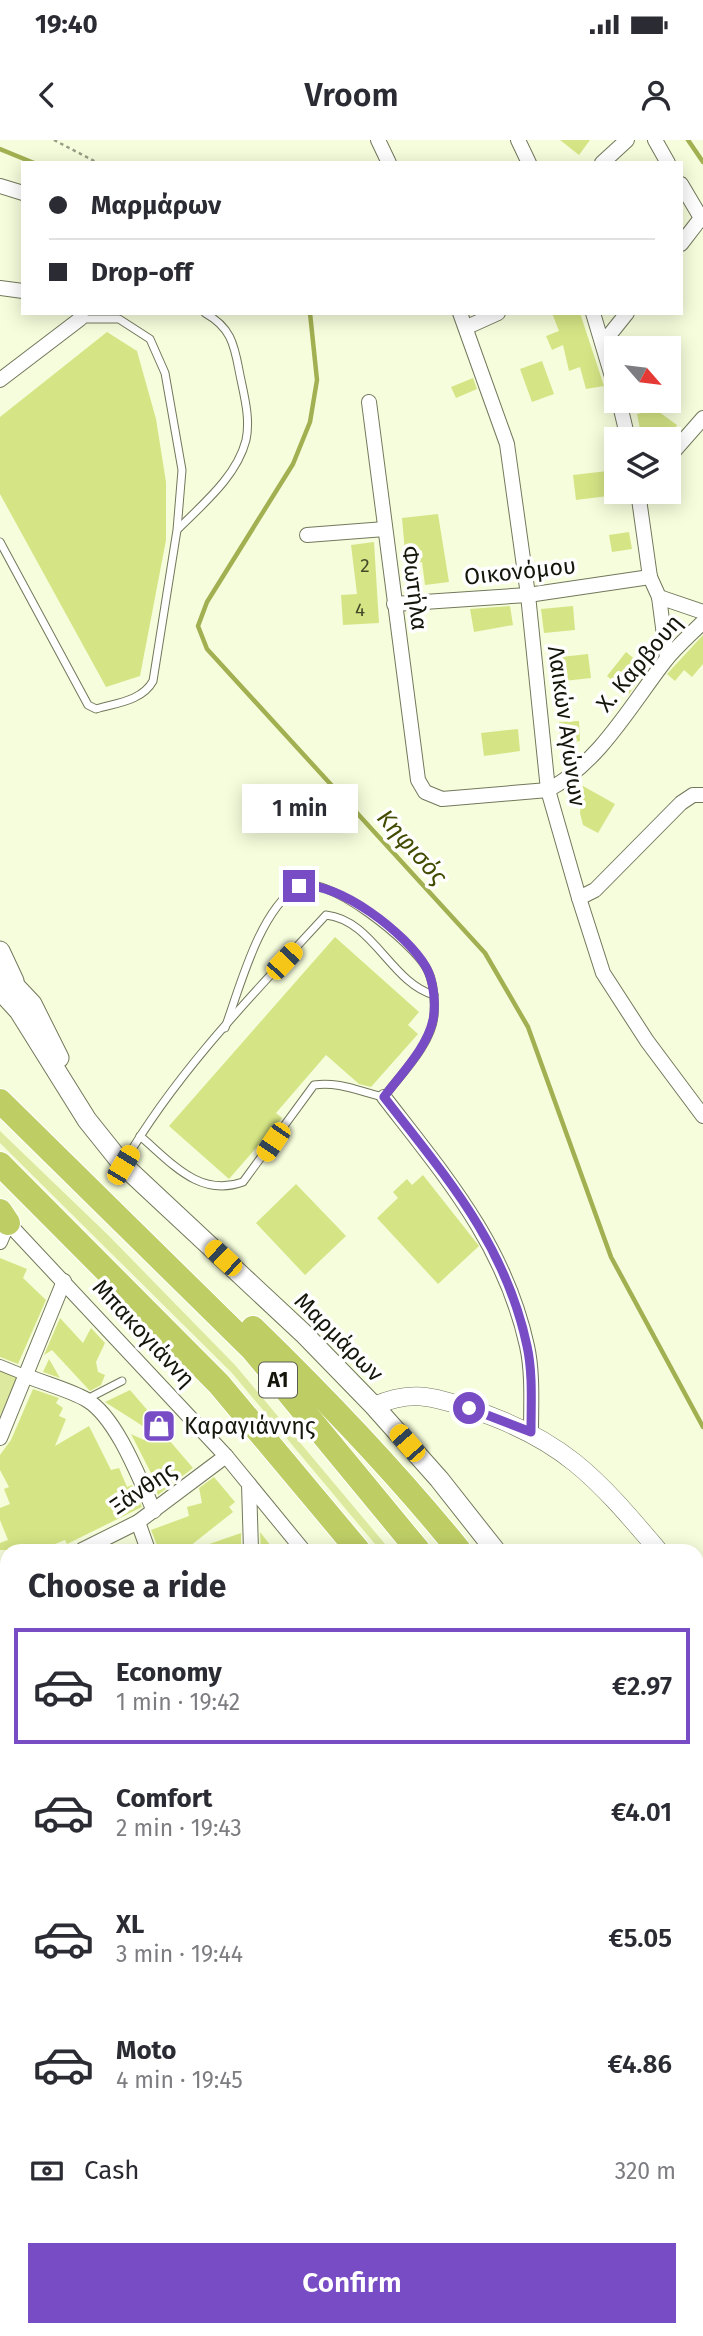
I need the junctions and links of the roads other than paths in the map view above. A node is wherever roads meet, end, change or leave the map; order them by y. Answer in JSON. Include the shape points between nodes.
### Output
{"nodes":[{"id":1,"x":378,"y":140,"type":"edge"},
{"id":2,"x":518,"y":140,"type":"edge"},
{"id":3,"x":627,"y":140,"type":"edge"},
{"id":4,"x":655,"y":140,"type":"edge"},
{"id":5,"x":388,"y":161,"type":"edge"},
{"id":6,"x":528,"y":161,"type":"edge"},
{"id":7,"x":604,"y":161,"type":"edge"},
{"id":8,"x":667,"y":161,"type":"edge"},
{"id":9,"x":0,"y":186,"type":"edge"},
{"id":10,"x":683,"y":187,"type":"edge"},
{"id":11,"x":21,"y":192,"type":"edge"},
{"id":12,"x":683,"y":241,"type":"edge"},
{"id":13,"x":0,"y":288,"type":"edge"},
{"id":14,"x":21,"y":291,"type":"edge"},
{"id":15,"x":209,"y":315,"type":"edge"},
{"id":16,"x":461,"y":315,"type":"edge"},
{"id":17,"x":494,"y":315,"type":"edge"},
{"id":18,"x":594,"y":315,"type":"edge"},
{"id":19,"x":625,"y":315,"type":"edge"},
{"id":20,"x":80,"y":316,"type":"edge"},
{"id":21,"x":121,"y":316,"type":"edge"},
{"id":22,"x":467,"y":327,"type":"junction"},
{"id":23,"x":603,"y":343,"type":"junction"},
{"id":24,"x":604,"y":347,"type":"edge"},
{"id":25,"x":0,"y":380,"type":"edge"},
{"id":26,"x":369,"y":402,"type":"dead end"},
{"id":27,"x":703,"y":418,"type":"edge"},
{"id":28,"x":681,"y":443,"type":"edge"},
{"id":29,"x":641,"y":504,"type":"edge"},
{"id":30,"x":385,"y":529,"type":"junction"},
{"id":31,"x":177,"y":530,"type":"junction"},
{"id":32,"x":307,"y":536,"type":"dead end"},
{"id":33,"x":0,"y":542,"type":"edge"},
{"id":34,"x":650,"y":578,"type":"junction"},
{"id":35,"x":528,"y":595,"type":"junction"},
{"id":36,"x":659,"y":597,"type":"junction"},
{"id":37,"x":394,"y":604,"type":"junction"},
{"id":38,"x":703,"y":612,"type":"edge"},
{"id":39,"x":703,"y":622,"type":"edge"},
{"id":40,"x":667,"y":658,"type":"junction"},
{"id":41,"x":548,"y":790,"type":"junction"},
{"id":42,"x":702,"y":794,"type":"edge"},
{"id":43,"x":579,"y":898,"type":"junction"},
{"id":44,"x":0,"y":951,"type":"edge"},
{"id":45,"x":5,"y":980,"type":"edge"},
{"id":46,"x":434,"y":995,"type":"junction"},
{"id":47,"x":0,"y":1012,"type":"edge"},
{"id":48,"x":225,"y":1028,"type":"junction"},
{"id":49,"x":32,"y":1033,"type":"junction"},
{"id":50,"x":66,"y":1086,"type":"junction"},
{"id":51,"x":384,"y":1097,"type":"junction"},
{"id":52,"x":0,"y":1101,"type":"edge"},
{"id":53,"x":703,"y":1116,"type":"edge"},
{"id":54,"x":140,"y":1136,"type":"junction"},
{"id":55,"x":0,"y":1164,"type":"edge"},
{"id":56,"x":123,"y":1165,"type":"junction"},
{"id":57,"x":124,"y":1221,"type":"junction"},
{"id":58,"x":2,"y":1223,"type":"edge"},
{"id":59,"x":64,"y":1281,"type":"junction"},
{"id":60,"x":0,"y":1365,"type":"edge"},
{"id":61,"x":27,"y":1376,"type":"junction"},
{"id":62,"x":122,"y":1381,"type":"dead end"},
{"id":63,"x":87,"y":1400,"type":"junction"},
{"id":64,"x":374,"y":1406,"type":"junction"},
{"id":65,"x":2,"y":1428,"type":"edge"},
{"id":66,"x":531,"y":1432,"type":"junction"},
{"id":67,"x":226,"y":1456,"type":"junction"},
{"id":68,"x":250,"y":1484,"type":"junction"},
{"id":69,"x":154,"y":1511,"type":"junction"},
{"id":70,"x":332,"y":1519,"type":"junction"},
{"id":71,"x":138,"y":1522,"type":"junction"},
{"id":72,"x":94,"y":1544,"type":"edge"},
{"id":73,"x":146,"y":1544,"type":"edge"},
{"id":74,"x":251,"y":1544,"type":"edge"},
{"id":75,"x":298,"y":1544,"type":"edge"},
{"id":76,"x":344,"y":1544,"type":"edge"},
{"id":77,"x":353,"y":1544,"type":"edge"},
{"id":78,"x":413,"y":1544,"type":"edge"},
{"id":79,"x":454,"y":1544,"type":"edge"},
{"id":80,"x":490,"y":1544,"type":"edge"},
{"id":81,"x":653,"y":1544,"type":"edge"}],
"edges":[{"from":1,"to":5,"type":"street"},
{"from":2,"to":6,"type":"street"},
{"from":3,"to":7,"type":"street"},
{"from":4,"to":8,"type":"street"},
{"from":9,"to":11,"type":"street"},
{"from":10,"to":12,"type":"street","via":[[701,218]]},
{"from":13,"to":14,"type":"street"},
{"from":15,"to":31,"type":"lane","via":[[223,323],[236,351],[247,414],[246,440],[217,490]]},
{"from":16,"to":22,"type":"street","name":"Λαικών Αγώνων"},
{"from":17,"to":22,"type":"street"},
{"from":18,"to":23,"type":"street"},
{"from":19,"to":23,"type":"street"},
{"from":20,"to":21,"type":"lane"},
{"from":20,"to":25,"type":"street"},
{"from":21,"to":31,"type":"lane","via":[[149,339],[164,373],[182,470]]},
{"from":22,"to":35,"type":"street","name":"Λαικών Αγώνων","via":[[507,444]]},
{"from":23,"to":24,"type":"street"},
{"from":26,"to":30,"type":"street","name":"Φωτήλα"},
{"from":27,"to":28,"type":"street"},
{"from":29,"to":34,"type":"street"},
{"from":30,"to":32,"type":"street"},
{"from":30,"to":37,"type":"street","name":"Φωτήλα"},
{"from":31,"to":33,"type":"lane","via":[[153,681],[142,695],[96,709],[82,697]]},
{"from":34,"to":35,"type":"street","name":"Οικονόμου"},
{"from":34,"to":36,"type":"street"},
{"from":35,"to":37,"type":"street","name":"Οικονόμου"},
{"from":35,"to":41,"type":"street","name":"Λαικών Αγώνων"},
{"from":36,"to":38,"type":"street"},
{"from":36,"to":40,"type":"street"},
{"from":37,"to":41,"type":"street","name":"Φωτήλα","via":[[418,780],[425,792],[442,799]]},
{"from":39,"to":40,"type":"street","name":"Χ. Καρβουη"},
{"from":40,"to":41,"type":"street","name":"Χ. Καρβουη","via":[[588,759]]},
{"from":41,"to":43,"type":"street","name":"Λαικών Αγώνων"},
{"from":42,"to":43,"type":"street","via":[[681,803],[595,890]]},
{"from":43,"to":53,"type":"street","name":"Λαικών Αγώνων","via":[[603,972]]},
{"from":44,"to":45,"type":"main road"},
{"from":45,"to":49,"type":"main road","name":"Μαρμάρων"},
{"from":45,"to":50,"type":"main road","name":"Μαρμάρων","via":[[45,1026]]},
{"from":46,"to":48,"type":"lane","via":[[418,991],[344,920],[326,915]]},
{"from":46,"to":48,"type":"lane","via":[[427,969],[389,926],[345,897],[310,884],[299,886],[264,928]]},
{"from":46,"to":51,"type":"lane","via":[[434,1019],[427,1038]]},
{"from":47,"to":49,"type":"main road"},
{"from":48,"to":54,"type":"lane"},
{"from":49,"to":50,"type":"main road","name":"Μαρμάρων"},
{"from":50,"to":56,"type":"main road","name":"Μαρμάρων"},
{"from":51,"to":54,"type":"lane","via":[[337,1084],[314,1085],[243,1182],[225,1189],[201,1184]]},
{"from":51,"to":66,"type":"street","via":[[461,1196],[508,1277],[528,1348]]},
{"from":52,"to":57,"type":"highway","number":"Α1"},
{"from":54,"to":56,"type":"lane"},
{"from":55,"to":70,"type":"highway","number":"Α1","via":[[185,1348]]},
{"from":56,"to":64,"type":"main road","name":"Μαρμάρων"},
{"from":57,"to":78,"type":"highway","number":"Α1","via":[[253,1350]]},
{"from":57,"to":79,"type":"highway","via":[[212,1289],[338,1411]]},
{"from":58,"to":59,"type":"street","name":"Μπακογιάννη"},
{"from":59,"to":61,"type":"street"},
{"from":59,"to":67,"type":"street","name":"Μπακογιάννη"},
{"from":60,"to":61,"type":"street"},
{"from":61,"to":63,"type":"street"},
{"from":61,"to":65,"type":"street"},
{"from":62,"to":63,"type":"lane"},
{"from":63,"to":69,"type":"street","via":[[108,1421]]},
{"from":64,"to":66,"type":"street","name":"Μαρμάρων","via":[[397,1396],[419,1395]]},
{"from":64,"to":80,"type":"main road"},
{"from":66,"to":81,"type":"street","name":"Μαρμάρων","via":[[605,1487]]},
{"from":67,"to":68,"type":"street","name":"Μπακογιάννη"},
{"from":67,"to":69,"type":"street","name":"Ξάνθης"},
{"from":68,"to":74,"type":"street"},
{"from":68,"to":75,"type":"street","name":"Μπακογιάννη"},
{"from":69,"to":71,"type":"street","name":"Ξάνθης"},
{"from":70,"to":76,"type":"highway"},
{"from":70,"to":77,"type":"highway","number":"Α1"},
{"from":71,"to":72,"type":"street","name":"Ξάνθης"},
{"from":71,"to":73,"type":"street"}]}
